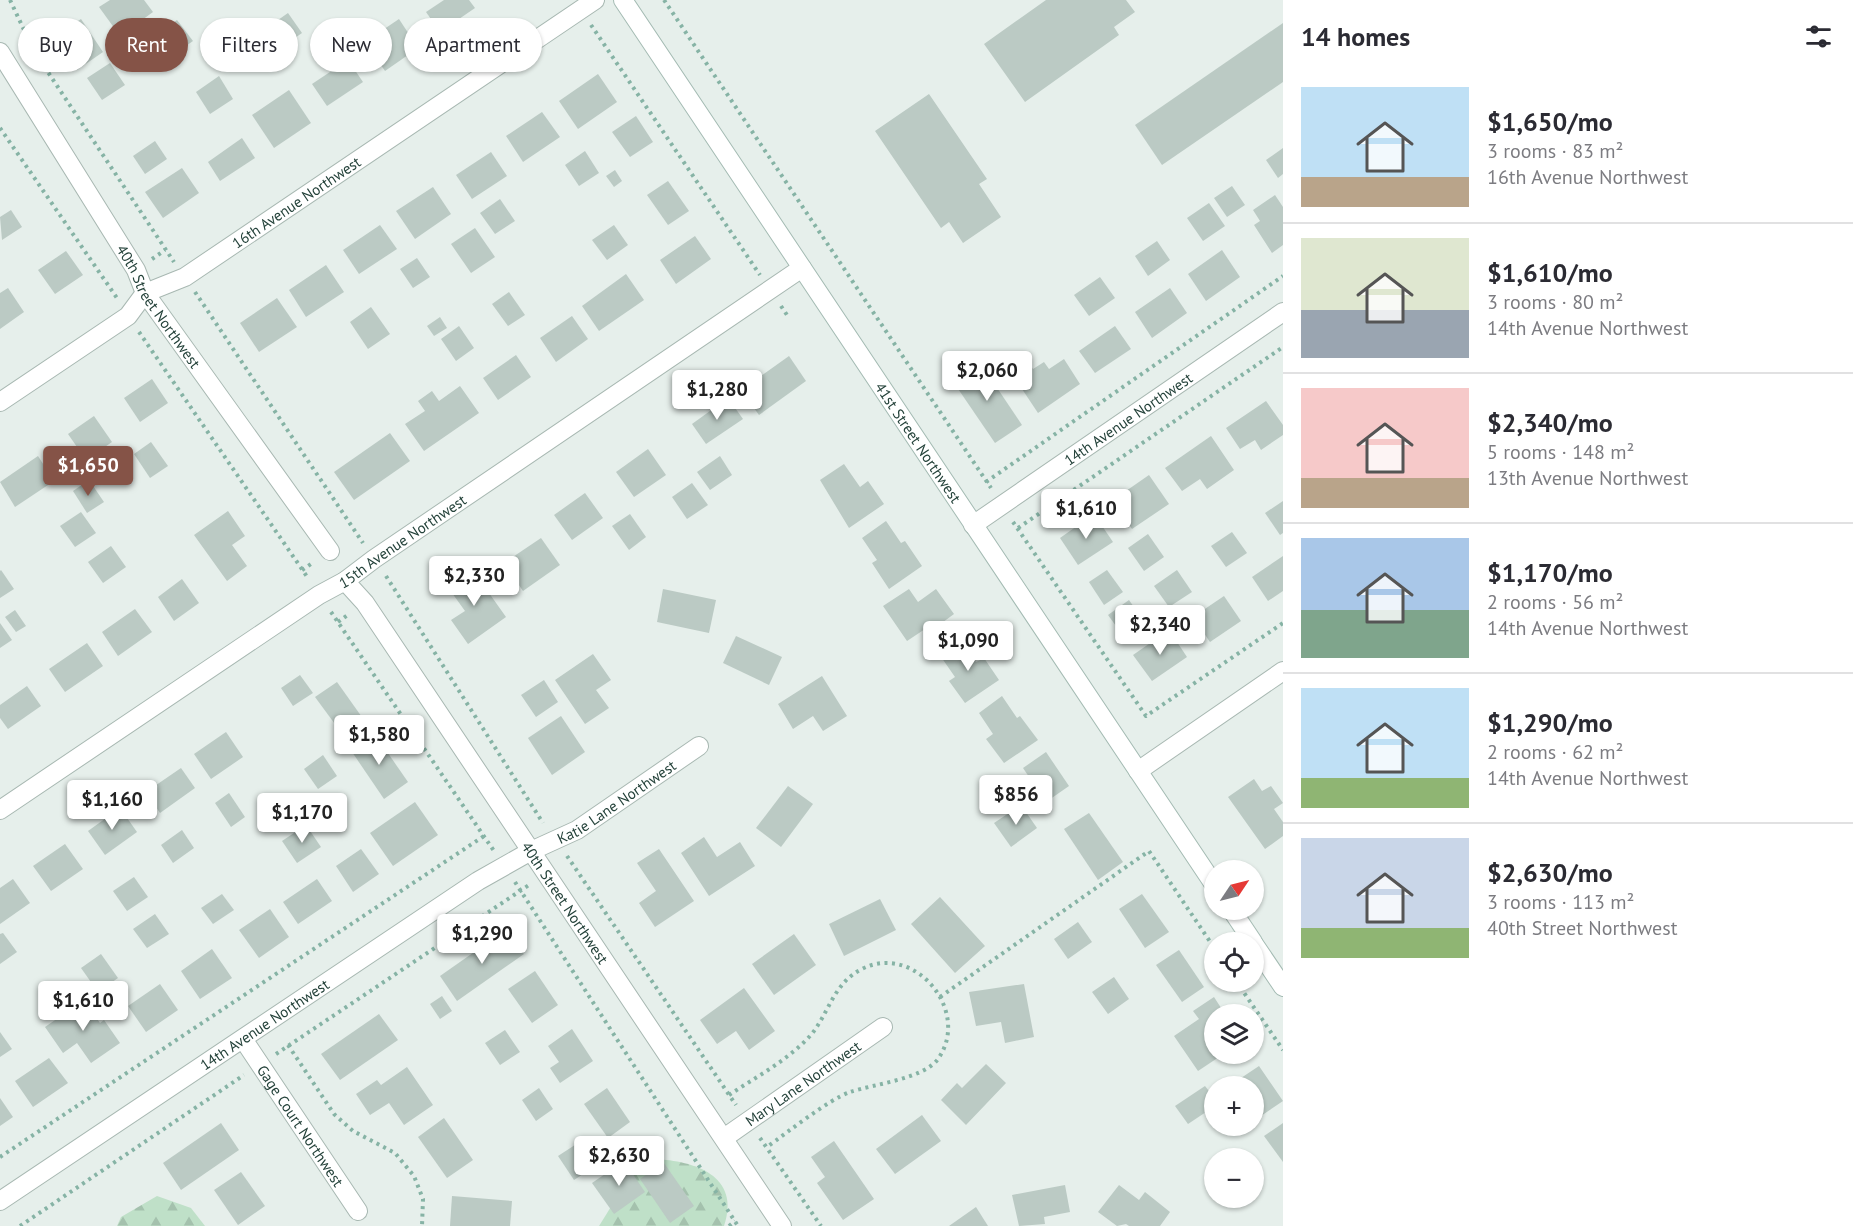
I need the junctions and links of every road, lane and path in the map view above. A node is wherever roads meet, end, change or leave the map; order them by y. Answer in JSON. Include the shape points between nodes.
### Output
{"nodes":[{"id":1,"x":10,"y":0,"type":"edge"},
{"id":2,"x":623,"y":0,"type":"edge"},
{"id":3,"x":664,"y":0,"type":"edge"},
{"id":4,"x":588,"y":5,"type":"edge"},
{"id":5,"x":0,"y":52,"type":"edge"},
{"id":6,"x":0,"y":128,"type":"edge"},
{"id":7,"x":165,"y":250,"type":"dead end"},
{"id":8,"x":753,"y":265,"type":"dead end"},
{"id":9,"x":802,"y":268,"type":"junction"},
{"id":10,"x":1283,"y":276,"type":"edge"},
{"id":11,"x":145,"y":293,"type":"junction"},
{"id":12,"x":200,"y":299,"type":"dead end"},
{"id":13,"x":1283,"y":312,"type":"edge"},
{"id":14,"x":128,"y":316,"type":"junction"},
{"id":15,"x":1283,"y":347,"type":"edge"},
{"id":16,"x":0,"y":402,"type":"edge"},
{"id":17,"x":973,"y":525,"type":"junction"},
{"id":18,"x":356,"y":533,"type":"dead end"},
{"id":19,"x":330,"y":551,"type":"dead end"},
{"id":20,"x":302,"y":570,"type":"dead end"},
{"id":21,"x":345,"y":581,"type":"junction"},
{"id":22,"x":392,"y":585,"type":"dead end"},
{"id":23,"x":338,"y":622,"type":"dead end"},
{"id":24,"x":1283,"y":623,"type":"edge"},
{"id":25,"x":1283,"y":671,"type":"edge"},
{"id":26,"x":699,"y":746,"type":"dead end"},
{"id":27,"x":1138,"y":771,"type":"junction"},
{"id":28,"x":0,"y":810,"type":"edge"},
{"id":29,"x":554,"y":840,"type":"junction"},
{"id":30,"x":531,"y":851,"type":"junction"},
{"id":31,"x":573,"y":863,"type":"dead end"},
{"id":32,"x":1204,"y":870,"type":"edge"},
{"id":33,"x":1204,"y":933,"type":"edge"},
{"id":34,"x":1264,"y":959,"type":"edge"},
{"id":35,"x":1283,"y":987,"type":"edge"},
{"id":36,"x":1243,"y":992,"type":"edge"},
{"id":37,"x":940,"y":997,"type":"junction"},
{"id":38,"x":883,"y":1027,"type":"dead end"},
{"id":39,"x":243,"y":1039,"type":"junction"},
{"id":40,"x":1283,"y":1050,"type":"edge"},
{"id":41,"x":228,"y":1086,"type":"dead end"},
{"id":42,"x":724,"y":1138,"type":"junction"},
{"id":43,"x":0,"y":1157,"type":"edge"},
{"id":44,"x":0,"y":1201,"type":"edge"},
{"id":45,"x":358,"y":1211,"type":"dead end"},
{"id":46,"x":737,"y":1224,"type":"edge"},
{"id":47,"x":20,"y":1226,"type":"edge"},
{"id":48,"x":422,"y":1226,"type":"edge"},
{"id":49,"x":729,"y":1226,"type":"edge"},
{"id":50,"x":782,"y":1226,"type":"edge"},
{"id":51,"x":821,"y":1226,"type":"edge"}],
"edges":[{"from":1,"to":7,"type":"path","via":[[34,51]]},
{"from":2,"to":9,"type":"street","name":"41st Street Northwest"},
{"from":3,"to":10,"type":"path","via":[[986,482]]},
{"from":4,"to":8,"type":"path"},
{"from":4,"to":11,"type":"street","name":"16th Avenue Northwest","via":[[185,278]]},
{"from":5,"to":11,"type":"street","name":"40th Street Northwest","via":[[136,270]]},
{"from":6,"to":14,"type":"path"},
{"from":9,"to":17,"type":"street","name":"41st Street Northwest"},
{"from":9,"to":21,"type":"street","name":"15th Avenue Northwest"},
{"from":11,"to":14,"type":"street"},
{"from":11,"to":19,"type":"street","name":"40th Street Northwest"},
{"from":12,"to":18,"type":"path"},
{"from":13,"to":17,"type":"street","name":"14th Avenue Northwest"},
{"from":14,"to":16,"type":"street"},
{"from":14,"to":20,"type":"path"},
{"from":15,"to":24,"type":"path","via":[[1018,528],[1146,716]]},
{"from":17,"to":27,"type":"street","name":"41st Street Northwest"},
{"from":21,"to":28,"type":"street","name":"15th Avenue Northwest"},
{"from":21,"to":30,"type":"street","name":"40th Street Northwest","via":[[365,603]]},
{"from":22,"to":29,"type":"path"},
{"from":23,"to":43,"type":"path","via":[[484,836]]},
{"from":25,"to":27,"type":"street"},
{"from":26,"to":29,"type":"street","name":"Katie Lane Northwest","via":[[577,830]]},
{"from":27,"to":32,"type":"street","name":"41st Street Northwest"},
{"from":29,"to":30,"type":"street","name":"Katie Lane Northwest"},
{"from":30,"to":39,"type":"street","name":"14th Avenue Northwest","via":[[478,880]]},
{"from":30,"to":42,"type":"street","name":"40th Street Northwest"},
{"from":31,"to":37,"type":"path","via":[[729,1095],[810,1035],[839,986],[862,969],[885,962],[909,966]]},
{"from":33,"to":37,"type":"path","via":[[1149,851]]},
{"from":34,"to":35,"type":"street"},
{"from":36,"to":40,"type":"path"},
{"from":37,"to":51,"type":"path","via":[[949,1017],[947,1039],[937,1060],[918,1074],[847,1093],[767,1147]]},
{"from":38,"to":42,"type":"street","name":"Mary Lane Northwest"},
{"from":39,"to":44,"type":"street","name":"14th Avenue Northwest"},
{"from":39,"to":45,"type":"street","name":"Gage Court Northwest"},
{"from":41,"to":47,"type":"path"},
{"from":42,"to":50,"type":"street","name":"40th Street Northwest"},
{"from":46,"to":48,"type":"path","via":[[520,890],[288,1045],[334,1114],[353,1131],[394,1153],[414,1176],[423,1199]]},
{"from":46,"to":49,"type":"path"}]}
